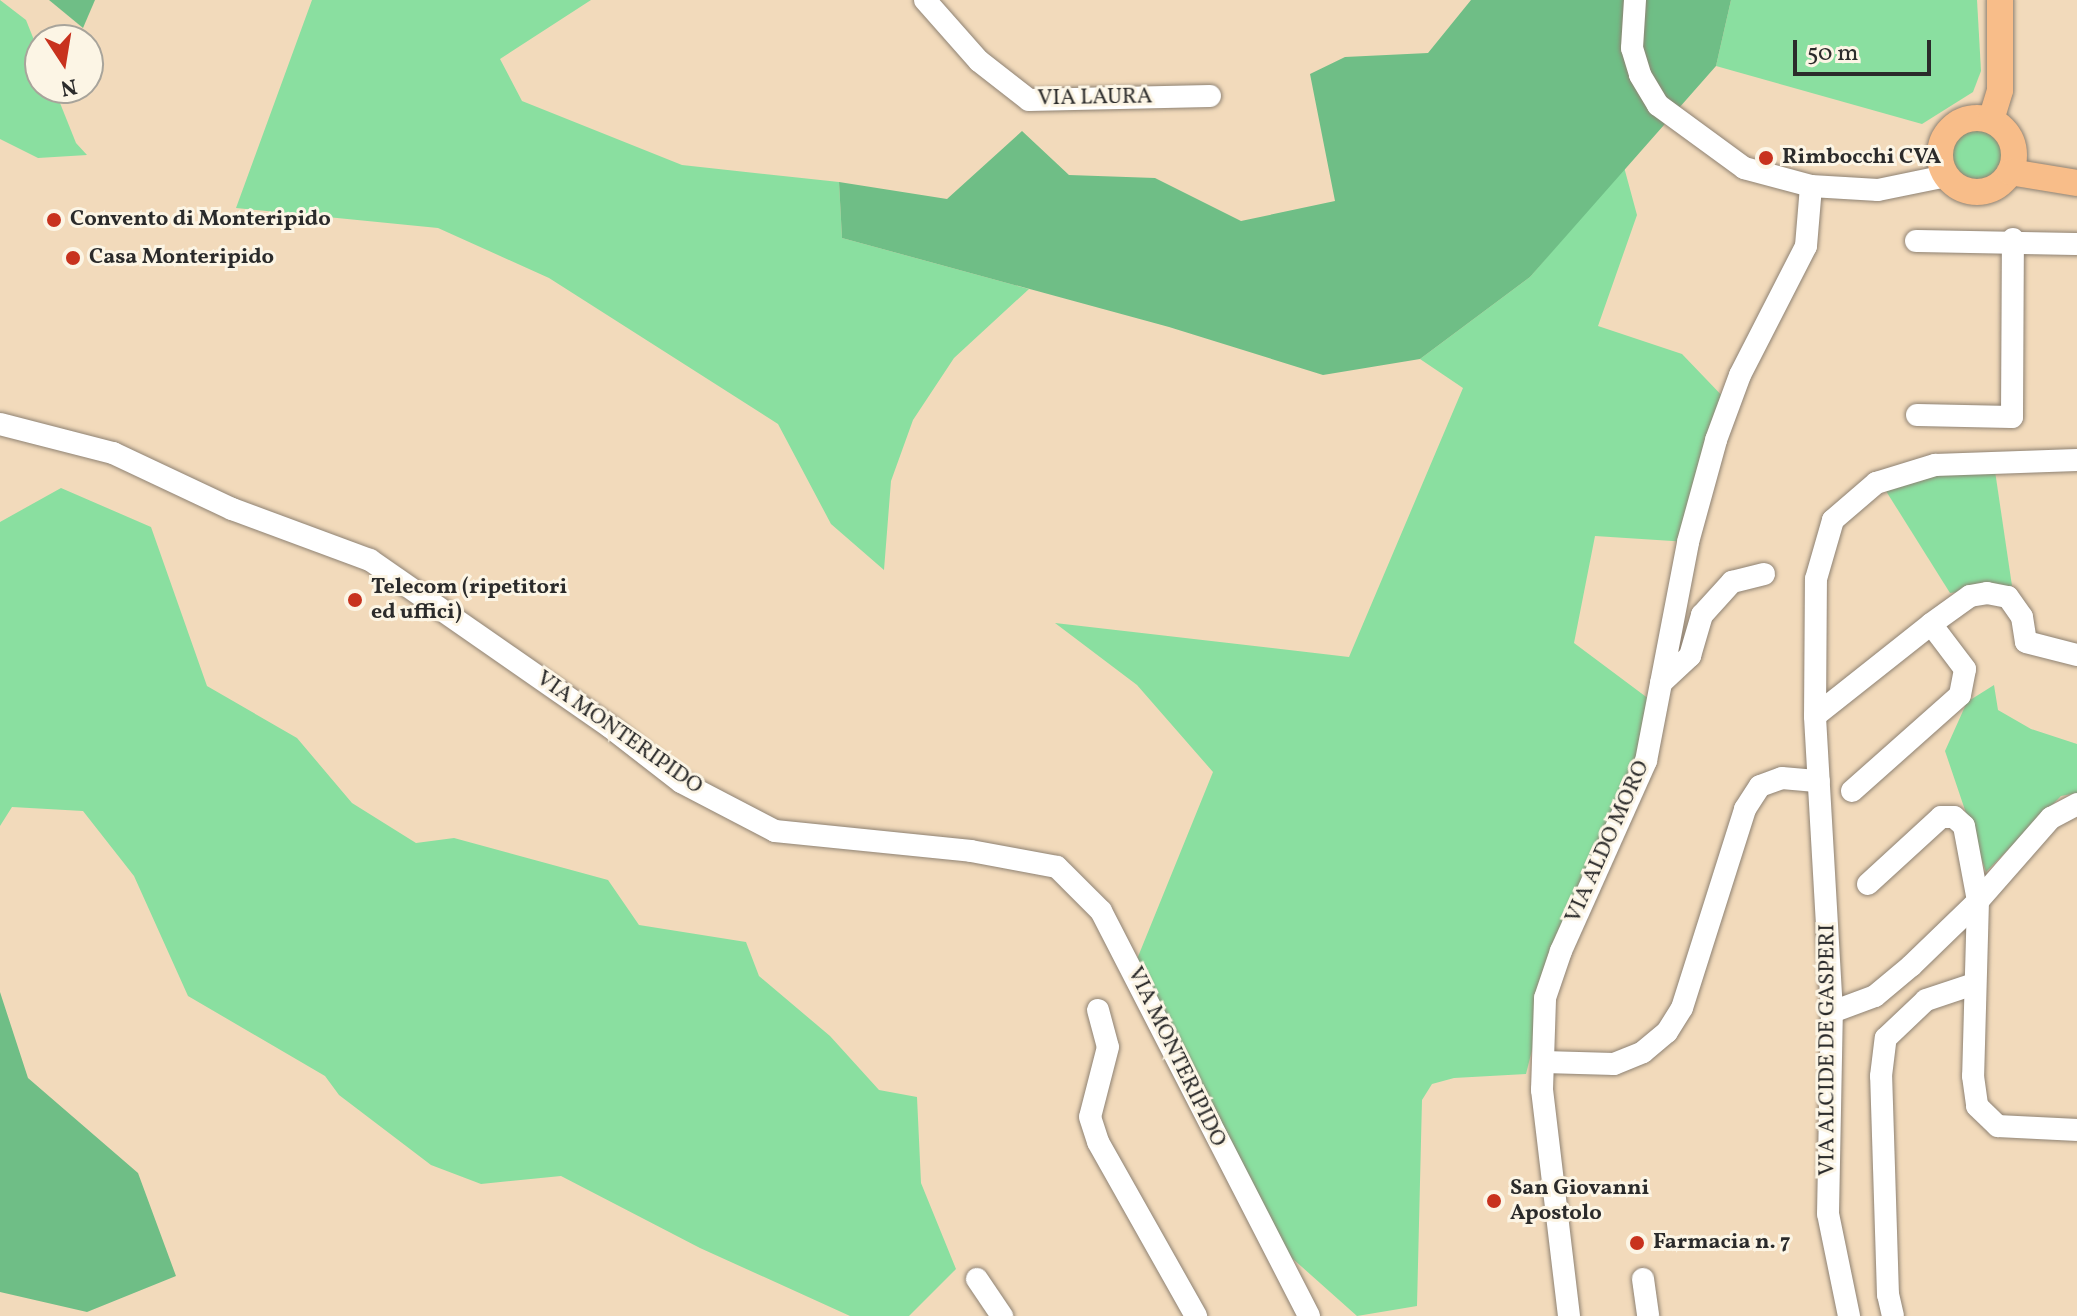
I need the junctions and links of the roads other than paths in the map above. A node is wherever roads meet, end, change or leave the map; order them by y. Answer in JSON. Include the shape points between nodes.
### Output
{"nodes":[{"id":1,"x":925,"y":0,"type":"edge"},
{"id":2,"x":1635,"y":0,"type":"edge"},
{"id":3,"x":2000,"y":0,"type":"edge"},
{"id":4,"x":1210,"y":96,"type":"dead end"},
{"id":5,"x":1991,"y":120,"type":"junction"},
{"id":6,"x":2010,"y":172,"type":"junction"},
{"id":7,"x":1946,"y":176,"type":"junction"},
{"id":8,"x":2077,"y":183,"type":"edge"},
{"id":9,"x":1811,"y":186,"type":"junction"},
{"id":10,"x":2013,"y":239,"type":"junction"},
{"id":11,"x":1916,"y":241,"type":"dead end"},
{"id":12,"x":2077,"y":244,"type":"edge"},
{"id":13,"x":1917,"y":415,"type":"dead end"},
{"id":14,"x":0,"y":424,"type":"edge"},
{"id":15,"x":2077,"y":460,"type":"edge"},
{"id":16,"x":1764,"y":574,"type":"dead end"},
{"id":17,"x":1931,"y":624,"type":"junction"},
{"id":18,"x":2077,"y":655,"type":"edge"},
{"id":19,"x":1661,"y":683,"type":"junction"},
{"id":20,"x":1815,"y":716,"type":"junction"},
{"id":21,"x":1819,"y":781,"type":"junction"},
{"id":22,"x":1852,"y":791,"type":"dead end"},
{"id":23,"x":2077,"y":804,"type":"edge"},
{"id":24,"x":1868,"y":884,"type":"dead end"},
{"id":25,"x":1978,"y":901,"type":"junction"},
{"id":26,"x":1974,"y":984,"type":"junction"},
{"id":27,"x":1098,"y":1010,"type":"dead end"},
{"id":28,"x":1832,"y":1012,"type":"junction"},
{"id":29,"x":1544,"y":1062,"type":"junction"},
{"id":30,"x":2077,"y":1130,"type":"edge"},
{"id":31,"x":977,"y":1279,"type":"dead end"},
{"id":32,"x":1643,"y":1279,"type":"dead end"},
{"id":33,"x":1002,"y":1316,"type":"edge"},
{"id":34,"x":1196,"y":1316,"type":"edge"},
{"id":35,"x":1309,"y":1316,"type":"edge"},
{"id":36,"x":1569,"y":1316,"type":"edge"},
{"id":37,"x":1648,"y":1316,"type":"edge"},
{"id":38,"x":1849,"y":1316,"type":"edge"},
{"id":39,"x":1893,"y":1316,"type":"edge"}],
"edges":[{"from":1,"to":4,"type":"street","name":"VIA LAURA","via":[[979,61],[1029,100]]},
{"from":2,"to":9,"type":"street","via":[[1632,48],[1658,105],[1744,168]]},
{"from":3,"to":5,"type":"main road","via":[[2000,90]]},
{"from":5,"to":6,"type":"main road","via":[[2009,136],[2014,160]]},
{"from":5,"to":7,"type":"main road","via":[[1967,119],[1948,132],[1940,153]]},
{"from":6,"to":7,"type":"main road","via":[[1979,192]]},
{"from":6,"to":8,"type":"main road"},
{"from":7,"to":9,"type":"street","via":[[1878,190]]},
{"from":9,"to":19,"type":"street","name":"VIA ALDO MORO","via":[[1806,246],[1740,375],[1688,542]]},
{"from":10,"to":11,"type":"street"},
{"from":10,"to":12,"type":"street"},
{"from":10,"to":13,"type":"street","via":[[2012,417]]},
{"from":14,"to":35,"type":"street","name":"VIA MONTERIPIDO","via":[[113,453],[232,509],[370,560],[681,782],[775,831],[971,851],[1057,867],[1101,911]]},
{"from":15,"to":20,"type":"street","name":"VIA ALCIDE DE GASPERI","via":[[1935,465],[1876,483],[1833,520],[1816,579]]},
{"from":16,"to":19,"type":"street","via":[[1732,582],[1702,615],[1690,656]]},
{"from":17,"to":18,"type":"street","via":[[1970,596],[2008,597],[2022,617],[2026,642]]},
{"from":17,"to":20,"type":"street"},
{"from":17,"to":22,"type":"street","via":[[1965,669],[1960,695]]},
{"from":19,"to":29,"type":"street","name":"VIA ALDO MORO","via":[[1646,761],[1545,998]]},
{"from":20,"to":21,"type":"street","name":"VIA ALCIDE DE GASPERI"},
{"from":21,"to":28,"type":"street","name":"VIA ALCIDE DE GASPERI"},
{"from":21,"to":29,"type":"street","via":[[1782,778],[1760,786],[1745,809],[1682,1008],[1667,1032],[1643,1052],[1614,1064]]},
{"from":23,"to":25,"type":"street","via":[[2051,818]]},
{"from":24,"to":25,"type":"street","via":[[1941,817],[1954,817],[1964,826]]},
{"from":25,"to":26,"type":"street"},
{"from":25,"to":28,"type":"street","via":[[1875,996]]},
{"from":26,"to":30,"type":"street","via":[[1977,1106],[1998,1126]]},
{"from":26,"to":39,"type":"street","via":[[1926,1000],[1886,1038],[1881,1092]]},
{"from":27,"to":34,"type":"street","via":[[1108,1060],[1090,1117],[1098,1142]]},
{"from":28,"to":38,"type":"street","name":"VIA ALCIDE DE GASPERI","via":[[1828,1214]]},
{"from":29,"to":36,"type":"street","name":"VIA ALDO MORO","via":[[1542,1090]]},
{"from":31,"to":33,"type":"street"},
{"from":32,"to":37,"type":"street"}]}
